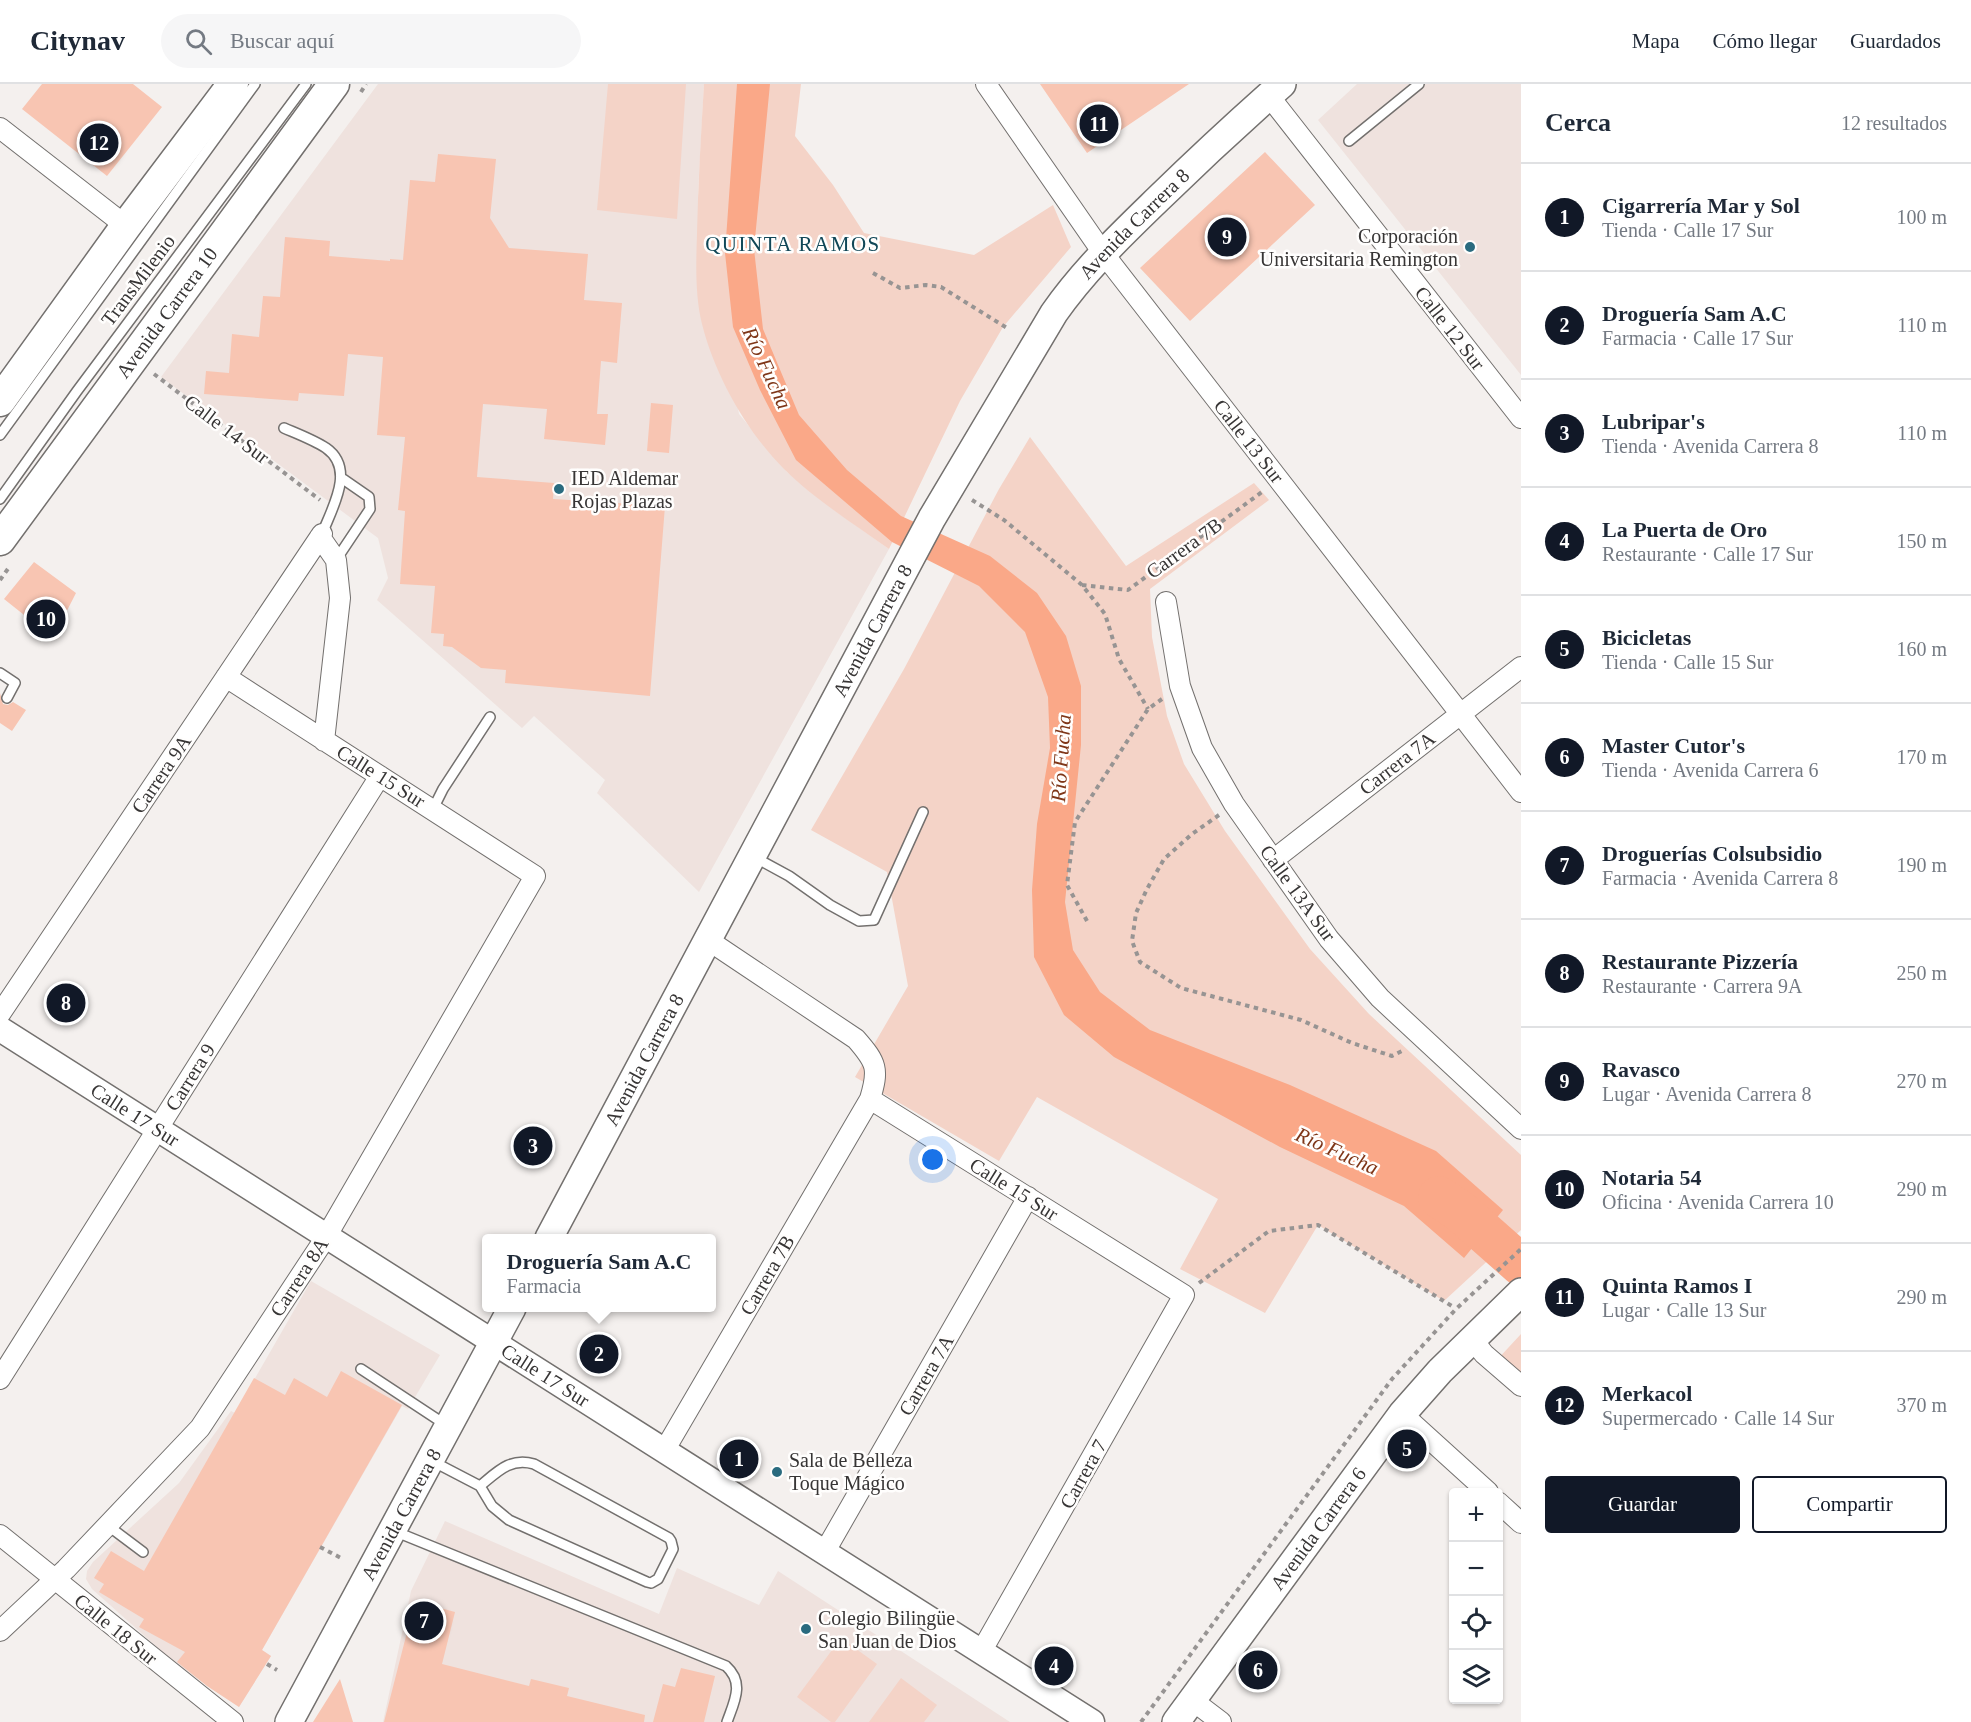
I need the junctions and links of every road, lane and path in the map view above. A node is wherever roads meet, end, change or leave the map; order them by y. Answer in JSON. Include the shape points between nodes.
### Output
{"nodes":[{"id":1,"x":233,"y":84,"type":"edge"},
{"id":2,"x":255,"y":84,"type":"edge"},
{"id":3,"x":306,"y":84,"type":"edge"},
{"id":4,"x":334,"y":84,"type":"edge"},
{"id":5,"x":986,"y":84,"type":"edge"},
{"id":6,"x":1419,"y":84,"type":"edge"},
{"id":7,"x":1272,"y":90,"type":"edge"},
{"id":8,"x":0,"y":128,"type":"edge"},
{"id":9,"x":1349,"y":141,"type":"dead end"},
{"id":10,"x":126,"y":226,"type":"junction"},
{"id":11,"x":1103,"y":253,"type":"junction"},
{"id":12,"x":873,"y":273,"type":"dead end"},
{"id":13,"x":1007,"y":328,"type":"dead end"},
{"id":14,"x":132,"y":358,"type":"junction"},
{"id":15,"x":0,"y":401,"type":"edge"},
{"id":16,"x":1521,"y":418,"type":"edge"},
{"id":17,"x":284,"y":428,"type":"dead end"},
{"id":18,"x":0,"y":435,"type":"edge"},
{"id":19,"x":343,"y":478,"type":"junction"},
{"id":20,"x":1278,"y":480,"type":"junction"},
{"id":21,"x":0,"y":499,"type":"edge"},
{"id":22,"x":969,"y":499,"type":"dead end"},
{"id":23,"x":322,"y":502,"type":"dead end"},
{"id":24,"x":321,"y":535,"type":"junction"},
{"id":25,"x":0,"y":540,"type":"edge"},
{"id":26,"x":336,"y":560,"type":"junction"},
{"id":27,"x":1082,"y":585,"type":"junction"},
{"id":28,"x":1166,"y":602,"type":"dead end"},
{"id":29,"x":1521,"y":667,"type":"edge"},
{"id":30,"x":0,"y":673,"type":"edge"},
{"id":31,"x":226,"y":677,"type":"junction"},
{"id":32,"x":1180,"y":686,"type":"junction"},
{"id":33,"x":7,"y":698,"type":"dead end"},
{"id":34,"x":1148,"y":709,"type":"junction"},
{"id":35,"x":1460,"y":714,"type":"junction"},
{"id":36,"x":490,"y":717,"type":"dead end"},
{"id":37,"x":324,"y":741,"type":"junction"},
{"id":38,"x":380,"y":776,"type":"junction"},
{"id":39,"x":1521,"y":792,"type":"edge"},
{"id":40,"x":1234,"y":804,"type":"junction"},
{"id":41,"x":433,"y":808,"type":"junction"},
{"id":42,"x":923,"y":812,"type":"dead end"},
{"id":43,"x":753,"y":856,"type":"junction"},
{"id":44,"x":1273,"y":860,"type":"junction"},
{"id":45,"x":536,"y":876,"type":"joint"},
{"id":46,"x":1087,"y":921,"type":"dead end"},
{"id":47,"x":708,"y":940,"type":"junction"},
{"id":48,"x":0,"y":1014,"type":"edge"},
{"id":49,"x":0,"y":1029,"type":"edge"},
{"id":50,"x":1424,"y":1039,"type":"junction"},
{"id":51,"x":870,"y":1099,"type":"junction"},
{"id":52,"x":157,"y":1129,"type":"junction"},
{"id":53,"x":1521,"y":1129,"type":"edge"},
{"id":54,"x":1028,"y":1197,"type":"junction"},
{"id":55,"x":552,"y":1234,"type":"edge"},
{"id":56,"x":326,"y":1237,"type":"junction"},
{"id":57,"x":1521,"y":1249,"type":"edge"},
{"id":58,"x":1496,"y":1272,"type":"dead end"},
{"id":59,"x":1520,"y":1293,"type":"edge"},
{"id":60,"x":1184,"y":1294,"type":"junction"},
{"id":61,"x":1452,"y":1306,"type":"dead end"},
{"id":62,"x":510,"y":1312,"type":"edge"},
{"id":63,"x":1472,"y":1339,"type":"junction"},
{"id":64,"x":493,"y":1343,"type":"junction"},
{"id":65,"x":361,"y":1369,"type":"dead end"},
{"id":66,"x":0,"y":1379,"type":"edge"},
{"id":67,"x":1521,"y":1386,"type":"edge"},
{"id":68,"x":1402,"y":1414,"type":"junction"},
{"id":69,"x":448,"y":1426,"type":"junction"},
{"id":70,"x":664,"y":1451,"type":"junction"},
{"id":71,"x":430,"y":1460,"type":"junction"},
{"id":72,"x":480,"y":1486,"type":"junction"},
{"id":73,"x":1484,"y":1488,"type":"edge"},
{"id":74,"x":1503,"y":1506,"type":"edge"},
{"id":75,"x":1521,"y":1522,"type":"edge"},
{"id":76,"x":107,"y":1525,"type":"junction"},
{"id":77,"x":392,"y":1530,"type":"junction"},
{"id":78,"x":0,"y":1535,"type":"edge"},
{"id":79,"x":321,"y":1547,"type":"dead end"},
{"id":80,"x":143,"y":1552,"type":"dead end"},
{"id":81,"x":824,"y":1552,"type":"junction"},
{"id":82,"x":343,"y":1559,"type":"dead end"},
{"id":83,"x":55,"y":1579,"type":"junction"},
{"id":84,"x":0,"y":1631,"type":"edge"},
{"id":85,"x":981,"y":1652,"type":"junction"},
{"id":86,"x":267,"y":1664,"type":"dead end"},
{"id":87,"x":277,"y":1670,"type":"dead end"},
{"id":88,"x":1192,"y":1700,"type":"junction"},
{"id":89,"x":233,"y":1722,"type":"edge"},
{"id":90,"x":289,"y":1722,"type":"edge"},
{"id":91,"x":727,"y":1722,"type":"edge"},
{"id":92,"x":1092,"y":1722,"type":"edge"},
{"id":93,"x":1176,"y":1722,"type":"edge"},
{"id":94,"x":1221,"y":1722,"type":"edge"}],
"edges":[{"from":1,"to":10,"type":"main road"},
{"from":2,"to":18,"type":"lane","name":"TransMilenio"},
{"from":3,"to":21,"type":"lane","name":"TransMilenio"},
{"from":4,"to":14,"type":"main road","name":"Avenida Carrera 10"},
{"from":5,"to":11,"type":"street","name":"Calle 13 Sur"},
{"from":6,"to":9,"type":"lane"},
{"from":7,"to":11,"type":"main road","name":"Avenida Carrera 8"},
{"from":7,"to":16,"type":"street","name":"Calle 12 Sur"},
{"from":8,"to":10,"type":"street"},
{"from":10,"to":15,"type":"main road"},
{"from":11,"to":20,"type":"street","name":"Calle 13 Sur"},
{"from":11,"to":43,"type":"main road","name":"Avenida Carrera 8","via":[[1054,313],[932,518]]},
{"from":12,"to":13,"type":"path","via":[[900,288],[941,287]]},
{"from":14,"to":23,"type":"path","name":"Calle 14 Sur"},
{"from":14,"to":25,"type":"main road","name":"Avenida Carrera 10"},
{"from":17,"to":19,"type":"lane","via":[[328,449],[340,465]]},
{"from":19,"to":24,"type":"lane"},
{"from":19,"to":26,"type":"lane","via":[[369,497],[370,509]]},
{"from":20,"to":27,"type":"path","name":"Carrera 7B","via":[[1128,590]]},
{"from":20,"to":35,"type":"street","name":"Calle 13 Sur"},
{"from":22,"to":27,"type":"path","via":[[1004,520]]},
{"from":24,"to":26,"type":"street"},
{"from":24,"to":31,"type":"street","name":"Carrera 9A"},
{"from":26,"to":37,"type":"street","via":[[340,598]]},
{"from":27,"to":34,"type":"path","via":[[1105,614],[1119,659]]},
{"from":28,"to":32,"type":"street","name":"Calle 13A Sur"},
{"from":29,"to":35,"type":"street","name":"Carrera 7A"},
{"from":30,"to":33,"type":"lane","via":[[15,683]]},
{"from":31,"to":37,"type":"street","name":"Calle 15 Sur"},
{"from":31,"to":48,"type":"street","name":"Carrera 9A"},
{"from":32,"to":34,"type":"path"},
{"from":32,"to":40,"type":"street","name":"Calle 13A Sur","via":[[1202,748]]},
{"from":34,"to":46,"type":"path","via":[[1075,822],[1067,885]]},
{"from":35,"to":39,"type":"street","name":"Calle 13 Sur"},
{"from":35,"to":44,"type":"street","name":"Carrera 7A"},
{"from":36,"to":41,"type":"lane"},
{"from":37,"to":38,"type":"street","name":"Calle 15 Sur"},
{"from":38,"to":41,"type":"street","name":"Calle 15 Sur"},
{"from":38,"to":52,"type":"street","name":"Carrera 9"},
{"from":40,"to":44,"type":"street","name":"Calle 13A Sur"},
{"from":40,"to":50,"type":"path","via":[[1164,859],[1136,913],[1132,941],[1140,962],[1181,988],[1301,1020],[1392,1056]]},
{"from":41,"to":45,"type":"street","name":"Calle 15 Sur"},
{"from":42,"to":43,"type":"lane","via":[[874,920],[859,921],[849,916]]},
{"from":43,"to":47,"type":"main road","name":"Avenida Carrera 8"},
{"from":44,"to":50,"type":"street","name":"Calle 13A Sur","via":[[1329,939],[1380,998]]},
{"from":45,"to":56,"type":"street","name":"Carrera 8A"},
{"from":47,"to":51,"type":"street","via":[[856,1039],[871,1056],[877,1076]]},
{"from":47,"to":55,"type":"main road","name":"Avenida Carrera 8"},
{"from":49,"to":52,"type":"street","name":"Calle 17 Sur"},
{"from":50,"to":53,"type":"street","name":"Calle 13A Sur"},
{"from":51,"to":54,"type":"street","name":"Calle 15 Sur"},
{"from":51,"to":70,"type":"street","name":"Carrera 7B"},
{"from":52,"to":56,"type":"street","name":"Calle 17 Sur"},
{"from":52,"to":66,"type":"street","name":"Carrera 9"},
{"from":54,"to":60,"type":"street","name":"Calle 15 Sur"},
{"from":54,"to":81,"type":"street","name":"Carrera 7A"},
{"from":56,"to":64,"type":"street","name":"Calle 17 Sur"},
{"from":56,"to":76,"type":"street","name":"Carrera 8A","via":[[200,1428]]},
{"from":57,"to":58,"type":"path"},
{"from":59,"to":63,"type":"main road","name":"Avenida Carrera 6"},
{"from":60,"to":61,"type":"path","via":[[1269,1231],[1318,1225]]},
{"from":60,"to":85,"type":"street","name":"Carrera 7"},
{"from":62,"to":64,"type":"main road","name":"Avenida Carrera 8"},
{"from":63,"to":67,"type":"street"},
{"from":63,"to":68,"type":"main road","name":"Avenida Carrera 6"},
{"from":64,"to":69,"type":"main road","name":"Avenida Carrera 8"},
{"from":64,"to":70,"type":"street","name":"Calle 17 Sur"},
{"from":65,"to":69,"type":"lane"},
{"from":68,"to":73,"type":"street"},
{"from":68,"to":88,"type":"main road","name":"Avenida Carrera 6"},
{"from":69,"to":71,"type":"main road","name":"Avenida Carrera 8"},
{"from":70,"to":81,"type":"street","name":"Calle 17 Sur"},
{"from":71,"to":72,"type":"lane"},
{"from":71,"to":77,"type":"main road","name":"Avenida Carrera 8"},
{"from":72,"to":72,"type":"lane","via":[[492,1506],[509,1520],[647,1582],[658,1579],[673,1549],[669,1538],[526,1461],[507,1465]]},
{"from":74,"to":75,"type":"street"},
{"from":76,"to":80,"type":"lane"},
{"from":76,"to":83,"type":"street","name":"Carrera 8A"},
{"from":77,"to":90,"type":"main road","name":"Avenida Carrera 8"},
{"from":77,"to":91,"type":"lane","via":[[726,1666],[738,1684]]},
{"from":78,"to":83,"type":"street","name":"Calle 18 Sur"},
{"from":79,"to":82,"type":"path"},
{"from":81,"to":85,"type":"street","name":"Calle 17 Sur"},
{"from":83,"to":84,"type":"street","name":"Carrera 8A"},
{"from":83,"to":89,"type":"street","name":"Calle 18 Sur"},
{"from":85,"to":92,"type":"street","name":"Calle 17 Sur"},
{"from":86,"to":87,"type":"path"},
{"from":88,"to":93,"type":"main road","name":"Avenida Carrera 6"},
{"from":88,"to":94,"type":"street"}]}
